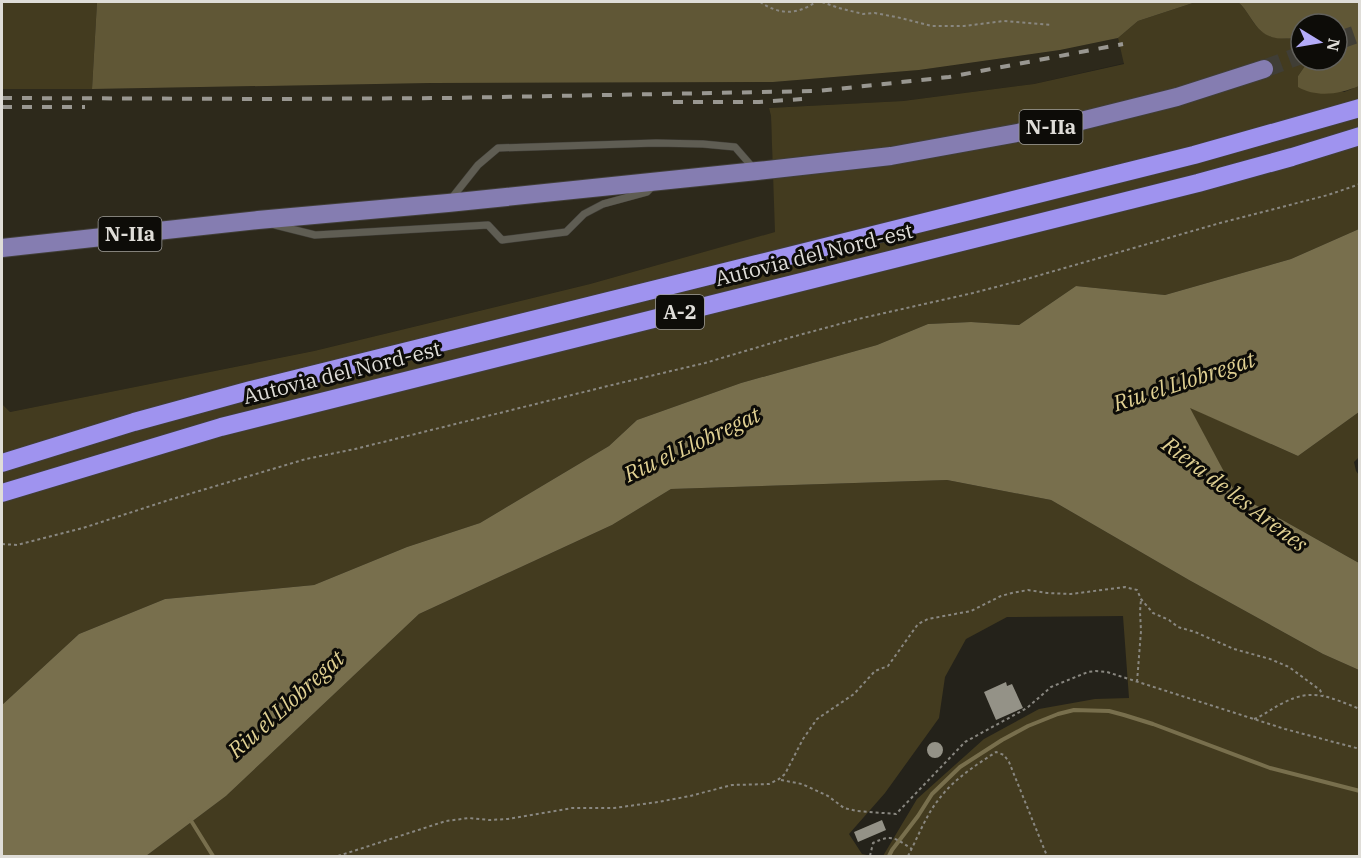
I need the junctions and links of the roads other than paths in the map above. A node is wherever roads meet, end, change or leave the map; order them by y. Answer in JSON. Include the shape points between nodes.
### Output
{"nodes":[{"id":1,"x":1264,"y":69,"type":"tunnel mouth"},
{"id":2,"x":1359,"y":108,"type":"edge"},
{"id":3,"x":1359,"y":136,"type":"edge"},
{"id":4,"x":757,"y":171,"type":"junction"},
{"id":5,"x":659,"y":181,"type":"junction"},
{"id":6,"x":448,"y":203,"type":"junction"},
{"id":7,"x":258,"y":220,"type":"junction"},
{"id":8,"x":2,"y":248,"type":"edge"},
{"id":9,"x":2,"y":464,"type":"edge"},
{"id":10,"x":2,"y":493,"type":"edge"}],
"edges":[{"from":1,"to":4,"type":"main road","number":"N-IIa","via":[[1177,97],[1077,122],[891,156]]},
{"from":2,"to":9,"type":"highway","name":"Autovia del Nord-est","number":"A-2","via":[[1182,158],[251,390]]},
{"from":3,"to":10,"type":"highway","name":"Autovia del Nord-est","number":"A-2","via":[[1198,183],[221,428]]},
{"from":4,"to":5,"type":"main road","number":"N-IIa"},
{"from":4,"to":6,"type":"lane","via":[[735,147],[703,144],[498,148],[478,165]]},
{"from":5,"to":6,"type":"main road","number":"N-IIa"},
{"from":5,"to":7,"type":"lane","via":[[647,192],[603,204],[584,214],[566,232],[502,240],[488,225],[315,235]]},
{"from":6,"to":7,"type":"main road","number":"N-IIa"},
{"from":7,"to":8,"type":"main road","number":"N-IIa"}]}
